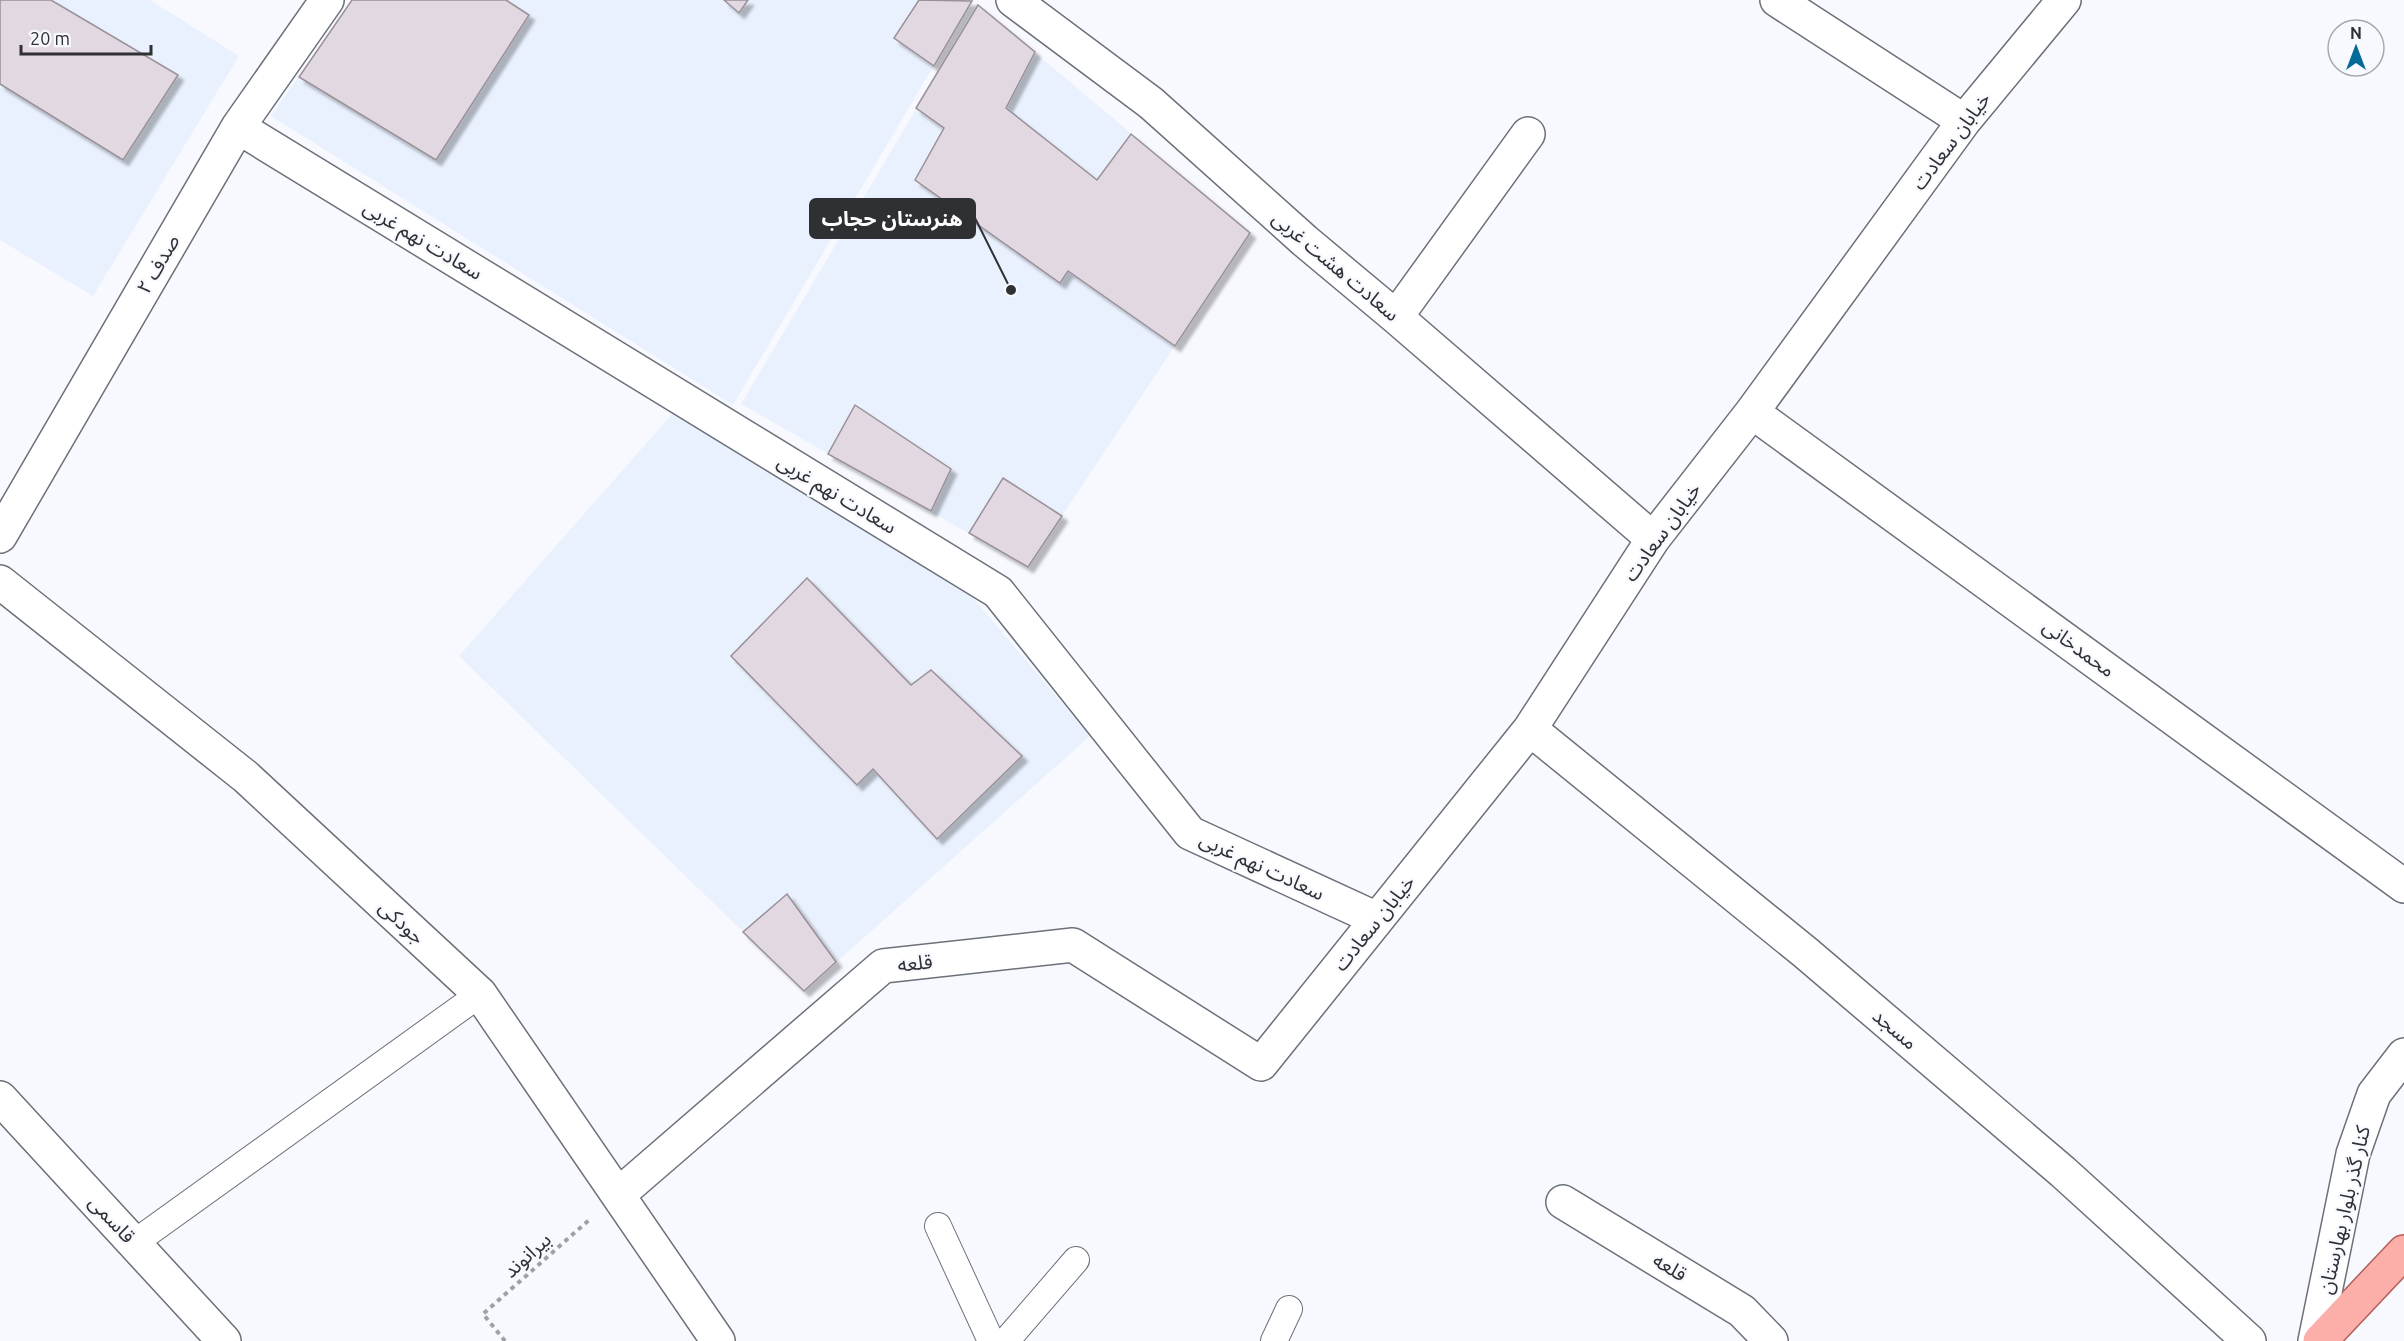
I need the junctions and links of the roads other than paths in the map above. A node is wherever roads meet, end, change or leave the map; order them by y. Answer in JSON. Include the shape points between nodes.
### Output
{"nodes":[{"id":1,"x":327,"y":0,"type":"edge"},
{"id":2,"x":1013,"y":0,"type":"edge"},
{"id":3,"x":1777,"y":0,"type":"edge"},
{"id":4,"x":2064,"y":0,"type":"edge"},
{"id":5,"x":1964,"y":121,"type":"junction"},
{"id":6,"x":238,"y":127,"type":"junction"},
{"id":7,"x":1528,"y":134,"type":"dead end"},
{"id":8,"x":1396,"y":317,"type":"junction"},
{"id":9,"x":1752,"y":412,"type":"junction"},
{"id":10,"x":0,"y":536,"type":"edge"},
{"id":11,"x":1653,"y":539,"type":"junction"},
{"id":12,"x":0,"y":582,"type":"edge"},
{"id":13,"x":1530,"y":729,"type":"junction"},
{"id":14,"x":2404,"y":886,"type":"edge"},
{"id":15,"x":1377,"y":919,"type":"junction"},
{"id":16,"x":480,"y":994,"type":"junction"},
{"id":17,"x":2404,"y":1055,"type":"edge"},
{"id":18,"x":1261,"y":1064,"type":"joint"},
{"id":19,"x":0,"y":1098,"type":"edge"},
{"id":20,"x":618,"y":1195,"type":"junction"},
{"id":21,"x":1563,"y":1202,"type":"dead end"},
{"id":22,"x":938,"y":1226,"type":"dead end"},
{"id":23,"x":134,"y":1243,"type":"junction"},
{"id":24,"x":2404,"y":1252,"type":"edge"},
{"id":25,"x":1076,"y":1260,"type":"dead end"},
{"id":26,"x":1290,"y":1309,"type":"dead end"},
{"id":27,"x":224,"y":1341,"type":"edge"},
{"id":28,"x":717,"y":1341,"type":"edge"},
{"id":29,"x":991,"y":1341,"type":"edge"},
{"id":30,"x":1006,"y":1341,"type":"edge"},
{"id":31,"x":1274,"y":1341,"type":"edge"},
{"id":32,"x":1771,"y":1341,"type":"edge"},
{"id":33,"x":2249,"y":1341,"type":"edge"},
{"id":34,"x":2315,"y":1341,"type":"edge"},
{"id":35,"x":2320,"y":1341,"type":"edge"}],
"edges":[{"from":1,"to":6,"type":"street","name":"صدف ۲"},
{"from":2,"to":8,"type":"street","name":"سعادت هشت غربی","via":[[1151,103]]},
{"from":3,"to":5,"type":"street"},
{"from":4,"to":5,"type":"street","name":"خیابان سعادت"},
{"from":5,"to":9,"type":"street","name":"خیابان سعادت"},
{"from":6,"to":10,"type":"street","name":"صدف ۲"},
{"from":6,"to":15,"type":"street","name":"سعادت نهم غربی","via":[[998,592],[1190,833]]},
{"from":7,"to":8,"type":"street"},
{"from":8,"to":11,"type":"street","name":"سعادت هشت غربی"},
{"from":9,"to":11,"type":"street","name":"خیابان سعادت"},
{"from":9,"to":14,"type":"street","name":"محمدخانی"},
{"from":11,"to":13,"type":"street","name":"خیابان سعادت"},
{"from":12,"to":16,"type":"street","name":"جودکی","via":[[246,777]]},
{"from":13,"to":15,"type":"street","name":"خیابان سعادت"},
{"from":13,"to":33,"type":"street","name":"مسجد","via":[[1815,961],[2063,1172]]},
{"from":15,"to":18,"type":"street","name":"خیابان سعادت"},
{"from":16,"to":20,"type":"street","name":"جودکی"},
{"from":16,"to":23,"type":"lane"},
{"from":17,"to":34,"type":"street","name":"کنار گذر بلوار بهارستان","via":[[2374,1094],[2354,1154]]},
{"from":18,"to":20,"type":"street","name":"قلعه","via":[[1073,945],[884,966]]},
{"from":19,"to":23,"type":"street","name":"قاسمی"},
{"from":20,"to":28,"type":"street","name":"جودکی"},
{"from":21,"to":32,"type":"street","name":"قلعه","via":[[1742,1311]]},
{"from":22,"to":29,"type":"lane"},
{"from":23,"to":27,"type":"street","name":"قاسمی"},
{"from":24,"to":35,"type":"main road"},
{"from":25,"to":30,"type":"lane"},
{"from":26,"to":31,"type":"lane"}]}
